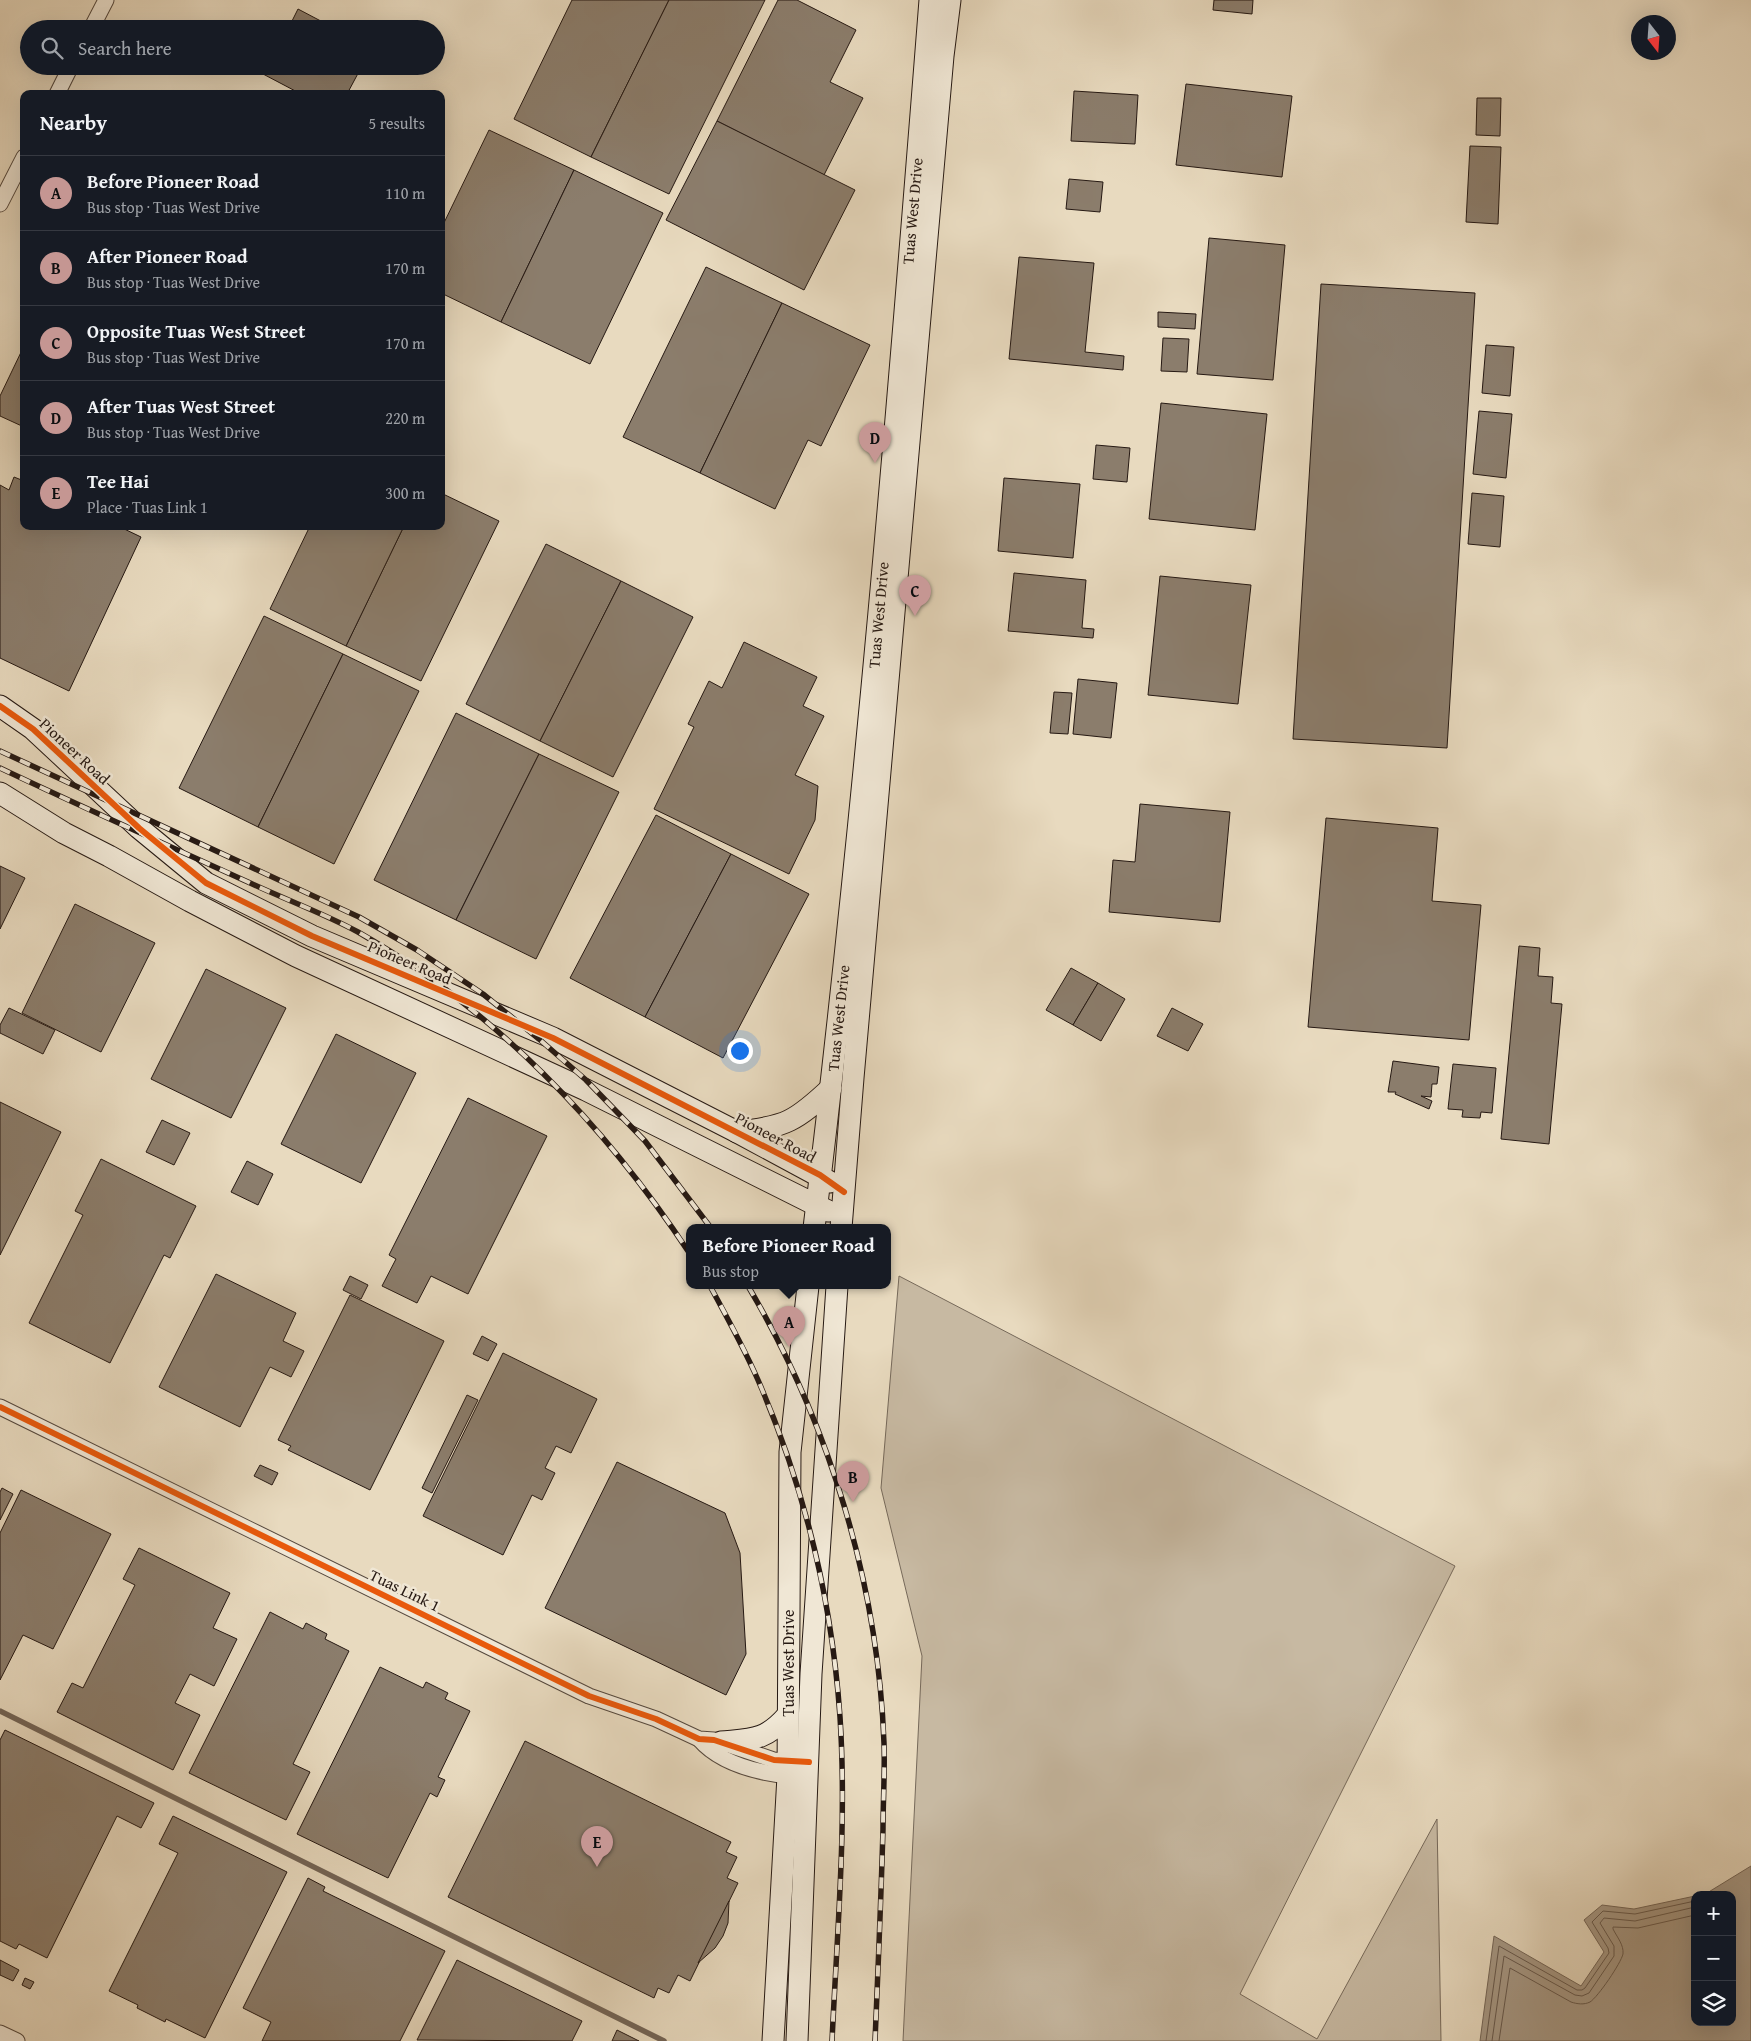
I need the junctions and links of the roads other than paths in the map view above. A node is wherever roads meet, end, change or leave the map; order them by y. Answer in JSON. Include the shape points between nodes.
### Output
{"nodes":[{"id":1,"x":106,"y":0,"type":"edge"},
{"id":2,"x":930,"y":0,"type":"edge"},
{"id":3,"x":950,"y":0,"type":"edge"},
{"id":4,"x":96,"y":20,"type":"edge"},
{"id":5,"x":66,"y":75,"type":"edge"},
{"id":6,"x":59,"y":90,"type":"edge"},
{"id":7,"x":20,"y":165,"type":"edge"},
{"id":8,"x":0,"y":204,"type":"edge"},
{"id":9,"x":884,"y":646,"type":"junction"},
{"id":10,"x":0,"y":706,"type":"edge"},
{"id":11,"x":0,"y":793,"type":"edge"},
{"id":12,"x":831,"y":1088,"type":"junction"},
{"id":13,"x":737,"y":1132,"type":"junction"},
{"id":14,"x":820,"y":1175,"type":"junction"},
{"id":15,"x":844,"y":1192,"type":"junction"},
{"id":16,"x":817,"y":1205,"type":"junction"},
{"id":17,"x":842,"y":1223,"type":"edge"},
{"id":18,"x":815,"y":1224,"type":"edge"},
{"id":19,"x":808,"y":1289,"type":"edge"},
{"id":20,"x":837,"y":1289,"type":"edge"},
{"id":21,"x":0,"y":1407,"type":"edge"},
{"id":22,"x":787,"y":1716,"type":"junction"},
{"id":23,"x":699,"y":1739,"type":"junction"},
{"id":24,"x":720,"y":1742,"type":"junction"},
{"id":25,"x":798,"y":1770,"type":"junction"},
{"id":26,"x":0,"y":2033,"type":"edge"},
{"id":27,"x":17,"y":2041,"type":"edge"},
{"id":28,"x":773,"y":2041,"type":"edge"},
{"id":29,"x":797,"y":2041,"type":"edge"}],
"edges":[{"from":1,"to":4,"type":"street"},
{"from":2,"to":9,"type":"main road","name":"Tuas West Drive"},
{"from":3,"to":9,"type":"main road","name":"Tuas West Drive"},
{"from":5,"to":6,"type":"street"},
{"from":7,"to":8,"type":"street"},
{"from":9,"to":12,"type":"main road","name":"Tuas West Drive"},
{"from":9,"to":15,"type":"main road","name":"Tuas West Drive"},
{"from":10,"to":13,"type":"main road","name":"Pioneer Road","via":[[33,729],[138,828],[206,883],[312,936],[553,1038]]},
{"from":11,"to":16,"type":"main road","via":[[64,833],[296,956],[586,1090]]},
{"from":12,"to":13,"type":"main road","via":[[792,1120],[771,1128]]},
{"from":12,"to":14,"type":"main road","name":"Tuas West Drive"},
{"from":13,"to":14,"type":"main road","name":"Pioneer Road"},
{"from":14,"to":15,"type":"main road","name":"Pioneer Road"},
{"from":14,"to":16,"type":"main road","name":"Tuas West Drive"},
{"from":15,"to":17,"type":"main road","name":"Tuas West Drive"},
{"from":16,"to":17,"type":"main road"},
{"from":16,"to":18,"type":"main road","name":"Tuas West Drive"},
{"from":19,"to":22,"type":"main road","name":"Tuas West Drive","via":[[790,1452]]},
{"from":20,"to":25,"type":"main road","name":"Tuas West Drive","via":[[811,1674]]},
{"from":21,"to":23,"type":"street","name":"Tuas Link 1","via":[[589,1696],[656,1719]]},
{"from":22,"to":24,"type":"main road","via":[[764,1736]]},
{"from":22,"to":25,"type":"main road","name":"Tuas West Drive"},
{"from":23,"to":24,"type":"street","name":"Tuas Link 1"},
{"from":23,"to":25,"type":"street","name":"Tuas Link 1","via":[[709,1750],[744,1767],[772,1775]]},
{"from":24,"to":25,"type":"street","name":"Tuas Link 1"},
{"from":25,"to":28,"type":"main road","name":"Tuas West Drive"},
{"from":25,"to":29,"type":"main road","name":"Tuas West Drive"},
{"from":26,"to":27,"type":"street"}]}
